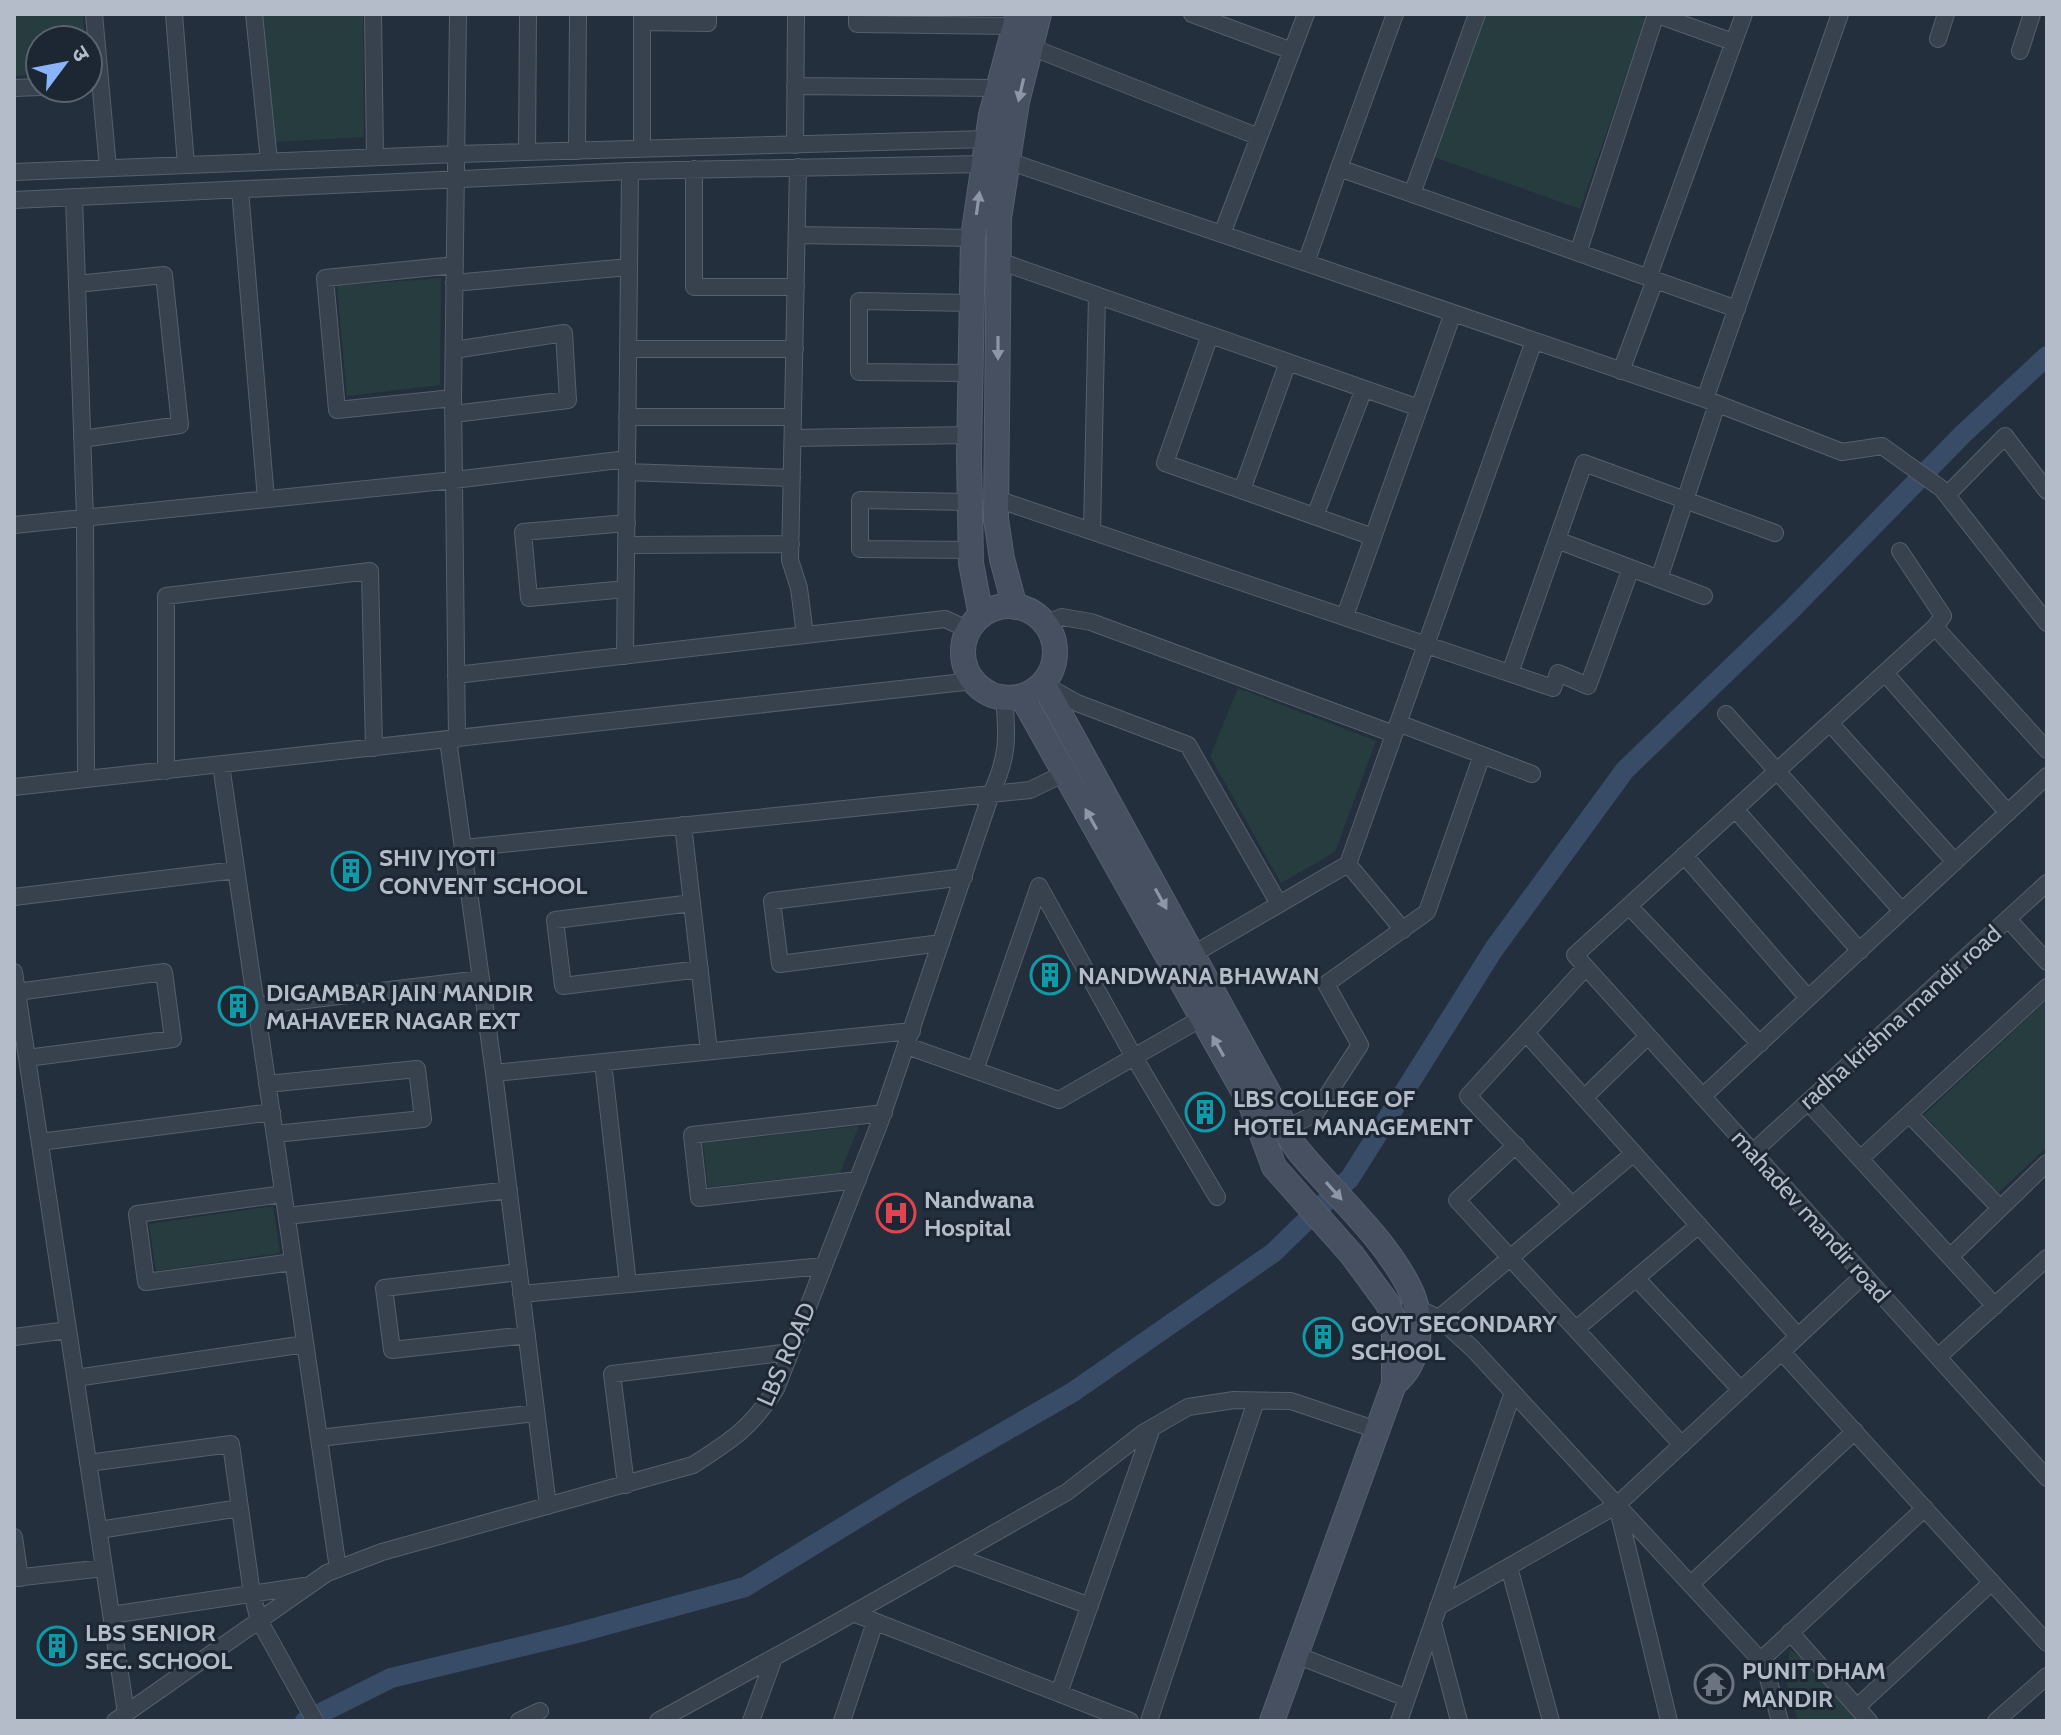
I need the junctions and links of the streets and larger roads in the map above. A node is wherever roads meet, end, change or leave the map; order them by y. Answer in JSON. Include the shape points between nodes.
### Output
{"nodes":[{"id":1,"x":174,"y":14,"type":"edge"},
{"id":2,"x":254,"y":14,"type":"edge"},
{"id":3,"x":373,"y":14,"type":"edge"},
{"id":4,"x":458,"y":14,"type":"edge"},
{"id":5,"x":528,"y":14,"type":"edge"},
{"id":6,"x":578,"y":14,"type":"edge"},
{"id":7,"x":708,"y":14,"type":"edge"},
{"id":8,"x":796,"y":14,"type":"edge"},
{"id":9,"x":857,"y":14,"type":"edge"},
{"id":10,"x":1039,"y":14,"type":"edge"},
{"id":11,"x":1192,"y":14,"type":"edge"},
{"id":12,"x":1306,"y":14,"type":"edge"},
{"id":13,"x":1395,"y":14,"type":"edge"},
{"id":14,"x":1477,"y":14,"type":"edge"},
{"id":15,"x":1655,"y":14,"type":"edge"},
{"id":16,"x":1744,"y":14,"type":"edge"},
{"id":17,"x":1840,"y":14,"type":"edge"},
{"id":18,"x":1946,"y":14,"type":"edge"},
{"id":19,"x":2032,"y":14,"type":"edge"},
{"id":20,"x":642,"y":18,"type":"edge"},
{"id":21,"x":1220,"y":19,"type":"edge"},
{"id":22,"x":1016,"y":20,"type":"edge"},
{"id":23,"x":1938,"y":39,"type":"dead end"},
{"id":24,"x":1733,"y":42,"type":"junction"},
{"id":25,"x":1031,"y":47,"type":"junction"},
{"id":26,"x":1292,"y":51,"type":"junction"},
{"id":27,"x":2020,"y":51,"type":"dead end"},
{"id":28,"x":795,"y":86,"type":"junction"},
{"id":29,"x":998,"y":88,"type":"junction"},
{"id":30,"x":97,"y":104,"type":"edge"},
{"id":31,"x":1259,"y":137,"type":"junction"},
{"id":32,"x":987,"y":139,"type":"junction"},
{"id":33,"x":795,"y":145,"type":"junction"},
{"id":34,"x":642,"y":149,"type":"junction"},
{"id":35,"x":577,"y":151,"type":"junction"},
{"id":36,"x":527,"y":152,"type":"junction"},
{"id":37,"x":457,"y":154,"type":"junction"},
{"id":38,"x":375,"y":157,"type":"junction"},
{"id":39,"x":269,"y":161,"type":"junction"},
{"id":40,"x":1008,"y":161,"type":"junction"},
{"id":41,"x":983,"y":164,"type":"junction"},
{"id":42,"x":186,"y":165,"type":"junction"},
{"id":43,"x":798,"y":167,"type":"junction"},
{"id":44,"x":108,"y":168,"type":"junction"},
{"id":45,"x":1339,"y":168,"type":"junction"},
{"id":46,"x":694,"y":169,"type":"junction"},
{"id":47,"x":630,"y":171,"type":"junction"},
{"id":48,"x":14,"y":172,"type":"edge"},
{"id":49,"x":456,"y":181,"type":"junction"},
{"id":50,"x":240,"y":190,"type":"junction"},
{"id":51,"x":1412,"y":194,"type":"junction"},
{"id":52,"x":74,"y":197,"type":"junction"},
{"id":53,"x":14,"y":200,"type":"edge"},
{"id":54,"x":1222,"y":234,"type":"junction"},
{"id":55,"x":797,"y":235,"type":"junction"},
{"id":56,"x":973,"y":238,"type":"junction"},
{"id":57,"x":1578,"y":253,"type":"junction"},
{"id":58,"x":999,"y":261,"type":"junction"},
{"id":59,"x":1306,"y":263,"type":"junction"},
{"id":60,"x":455,"y":265,"type":"junction"},
{"id":61,"x":629,"y":267,"type":"junction"},
{"id":62,"x":1652,"y":279,"type":"junction"},
{"id":63,"x":454,"y":283,"type":"junction"},
{"id":64,"x":77,"y":284,"type":"junction"},
{"id":65,"x":796,"y":287,"type":"junction"},
{"id":66,"x":1097,"y":295,"type":"junction"},
{"id":67,"x":971,"y":303,"type":"junction"},
{"id":68,"x":1737,"y":309,"type":"junction"},
{"id":69,"x":1453,"y":313,"type":"junction"},
{"id":70,"x":1210,"y":335,"type":"junction"},
{"id":71,"x":1534,"y":341,"type":"junction"},
{"id":72,"x":628,"y":349,"type":"junction"},
{"id":73,"x":795,"y":349,"type":"junction"},
{"id":74,"x":454,"y":350,"type":"junction"},
{"id":75,"x":1288,"y":362,"type":"junction"},
{"id":76,"x":1621,"y":371,"type":"junction"},
{"id":77,"x":970,"y":373,"type":"junction"},
{"id":78,"x":1364,"y":389,"type":"junction"},
{"id":79,"x":1711,"y":402,"type":"junction"},
{"id":80,"x":453,"y":406,"type":"junction"},
{"id":81,"x":1419,"y":408,"type":"junction"},
{"id":82,"x":627,"y":417,"type":"junction"},
{"id":83,"x":793,"y":417,"type":"junction"},
{"id":84,"x":969,"y":435,"type":"junction"},
{"id":85,"x":793,"y":438,"type":"junction"},
{"id":86,"x":82,"y":439,"type":"junction"},
{"id":87,"x":627,"y":465,"type":"junction"},
{"id":88,"x":792,"y":478,"type":"junction"},
{"id":89,"x":454,"y":480,"type":"junction"},
{"id":90,"x":1242,"y":490,"type":"junction"},
{"id":91,"x":2047,"y":491,"type":"edge"},
{"id":92,"x":1944,"y":492,"type":"junction"},
{"id":93,"x":266,"y":499,"type":"junction"},
{"id":94,"x":997,"y":499,"type":"junction"},
{"id":95,"x":1684,"y":500,"type":"junction"},
{"id":96,"x":970,"y":502,"type":"junction"},
{"id":97,"x":1315,"y":516,"type":"junction"},
{"id":98,"x":85,"y":518,"type":"junction"},
{"id":99,"x":627,"y":523,"type":"junction"},
{"id":100,"x":14,"y":525,"type":"edge"},
{"id":101,"x":1092,"y":531,"type":"junction"},
{"id":102,"x":1775,"y":533,"type":"dead end"},
{"id":103,"x":1373,"y":537,"type":"junction"},
{"id":104,"x":1557,"y":540,"type":"junction"},
{"id":105,"x":791,"y":544,"type":"junction"},
{"id":106,"x":627,"y":545,"type":"junction"},
{"id":107,"x":971,"y":550,"type":"junction"},
{"id":108,"x":1900,"y":551,"type":"dead end"},
{"id":109,"x":1631,"y":568,"type":"junction"},
{"id":110,"x":1659,"y":579,"type":"junction"},
{"id":111,"x":626,"y":589,"type":"junction"},
{"id":112,"x":1704,"y":596,"type":"dead end"},
{"id":113,"x":1015,"y":607,"type":"junction"},
{"id":114,"x":1345,"y":616,"type":"junction"},
{"id":115,"x":975,"y":623,"type":"junction"},
{"id":116,"x":2047,"y":623,"type":"edge"},
{"id":117,"x":1045,"y":624,"type":"junction"},
{"id":118,"x":1935,"y":627,"type":"junction"},
{"id":119,"x":805,"y":635,"type":"junction"},
{"id":120,"x":1426,"y":644,"type":"junction"},
{"id":121,"x":625,"y":656,"type":"junction"},
{"id":122,"x":1510,"y":673,"type":"junction"},
{"id":123,"x":1885,"y":673,"type":"junction"},
{"id":124,"x":456,"y":675,"type":"junction"},
{"id":125,"x":973,"y":681,"type":"junction"},
{"id":126,"x":1043,"y":683,"type":"junction"},
{"id":127,"x":1013,"y":698,"type":"junction"},
{"id":128,"x":1726,"y":714,"type":"dead end"},
{"id":129,"x":1830,"y":723,"type":"junction"},
{"id":130,"x":1396,"y":729,"type":"junction"},
{"id":131,"x":452,"y":740,"type":"junction"},
{"id":132,"x":374,"y":748,"type":"junction"},
{"id":133,"x":2047,"y":750,"type":"edge"},
{"id":134,"x":1482,"y":755,"type":"junction"},
{"id":135,"x":221,"y":765,"type":"junction"},
{"id":136,"x":166,"y":771,"type":"junction"},
{"id":137,"x":1777,"y":771,"type":"junction"},
{"id":138,"x":1065,"y":773,"type":"junction"},
{"id":139,"x":1532,"y":774,"type":"dead end"},
{"id":140,"x":2047,"y":776,"type":"edge"},
{"id":141,"x":86,"y":779,"type":"junction"},
{"id":142,"x":14,"y":787,"type":"edge"},
{"id":143,"x":991,"y":794,"type":"junction"},
{"id":144,"x":1735,"y":809,"type":"junction"},
{"id":145,"x":2008,"y":813,"type":"junction"},
{"id":146,"x":683,"y":825,"type":"junction"},
{"id":147,"x":463,"y":848,"type":"junction"},
{"id":148,"x":1684,"y":855,"type":"junction"},
{"id":149,"x":1955,"y":862,"type":"junction"},
{"id":150,"x":1348,"y":864,"type":"junction"},
{"id":151,"x":236,"y":870,"type":"junction"},
{"id":152,"x":964,"y":877,"type":"junction"},
{"id":153,"x":2047,"y":883,"type":"edge"},
{"id":154,"x":14,"y":897,"type":"edge"},
{"id":155,"x":692,"y":903,"type":"junction"},
{"id":156,"x":1279,"y":904,"type":"junction"},
{"id":157,"x":1629,"y":906,"type":"junction"},
{"id":158,"x":1902,"y":911,"type":"junction"},
{"id":159,"x":2008,"y":919,"type":"junction"},
{"id":160,"x":1403,"y":930,"type":"junction"},
{"id":161,"x":941,"y":943,"type":"junction"},
{"id":162,"x":1860,"y":951,"type":"junction"},
{"id":163,"x":1183,"y":961,"type":"junction"},
{"id":164,"x":1580,"y":961,"type":"junction"},
{"id":165,"x":2047,"y":962,"type":"edge"},
{"id":166,"x":700,"y":969,"type":"junction"},
{"id":167,"x":14,"y":972,"type":"edge"},
{"id":168,"x":481,"y":979,"type":"junction"},
{"id":169,"x":2047,"y":987,"type":"edge"},
{"id":170,"x":17,"y":992,"type":"junction"},
{"id":171,"x":1808,"y":998,"type":"junction"},
{"id":172,"x":256,"y":1006,"type":"junction"},
{"id":173,"x":1202,"y":1018,"type":"junction"},
{"id":174,"x":1526,"y":1033,"type":"junction"},
{"id":175,"x":1648,"y":1036,"type":"junction"},
{"id":176,"x":909,"y":1039,"type":"junction"},
{"id":177,"x":1760,"y":1044,"type":"junction"},
{"id":178,"x":709,"y":1051,"type":"junction"},
{"id":179,"x":1134,"y":1057,"type":"junction"},
{"id":180,"x":27,"y":1058,"type":"junction"},
{"id":181,"x":603,"y":1062,"type":"junction"},
{"id":182,"x":975,"y":1070,"type":"junction"},
{"id":183,"x":494,"y":1073,"type":"junction"},
{"id":184,"x":267,"y":1084,"type":"junction"},
{"id":185,"x":1703,"y":1096,"type":"junction"},
{"id":186,"x":1584,"y":1098,"type":"junction"},
{"id":187,"x":1808,"y":1102,"type":"junction"},
{"id":188,"x":272,"y":1112,"type":"junction"},
{"id":189,"x":884,"y":1113,"type":"junction"},
{"id":190,"x":1909,"y":1114,"type":"junction"},
{"id":191,"x":275,"y":1134,"type":"junction"},
{"id":192,"x":1290,"y":1137,"type":"junction"},
{"id":193,"x":40,"y":1142,"type":"junction"},
{"id":194,"x":1516,"y":1145,"type":"junction"},
{"id":195,"x":1753,"y":1152,"type":"junction"},
{"id":196,"x":1634,"y":1153,"type":"junction"},
{"id":197,"x":1860,"y":1159,"type":"junction"},
{"id":198,"x":2047,"y":1163,"type":"edge"},
{"id":199,"x":858,"y":1180,"type":"junction"},
{"id":200,"x":509,"y":1190,"type":"junction"},
{"id":201,"x":283,"y":1194,"type":"junction"},
{"id":202,"x":1217,"y":1197,"type":"dead end"},
{"id":203,"x":1572,"y":1205,"type":"junction"},
{"id":204,"x":2000,"y":1208,"type":"junction"},
{"id":205,"x":287,"y":1216,"type":"junction"},
{"id":206,"x":1699,"y":1225,"type":"junction"},
{"id":207,"x":1950,"y":1257,"type":"junction"},
{"id":208,"x":1510,"y":1258,"type":"junction"},
{"id":209,"x":293,"y":1262,"type":"junction"},
{"id":210,"x":2045,"y":1265,"type":"edge"},
{"id":211,"x":824,"y":1266,"type":"junction"},
{"id":212,"x":519,"y":1272,"type":"junction"},
{"id":213,"x":1864,"y":1275,"type":"junction"},
{"id":214,"x":1636,"y":1278,"type":"junction"},
{"id":215,"x":628,"y":1284,"type":"junction"},
{"id":216,"x":521,"y":1294,"type":"junction"},
{"id":217,"x":1388,"y":1304,"type":"junction"},
{"id":218,"x":1414,"y":1305,"type":"junction"},
{"id":219,"x":1995,"y":1306,"type":"junction"},
{"id":220,"x":1439,"y":1318,"type":"junction"},
{"id":221,"x":1576,"y":1329,"type":"junction"},
{"id":222,"x":68,"y":1330,"type":"junction"},
{"id":223,"x":527,"y":1335,"type":"junction"},
{"id":224,"x":1798,"y":1336,"type":"junction"},
{"id":225,"x":14,"y":1337,"type":"edge"},
{"id":226,"x":305,"y":1344,"type":"junction"},
{"id":227,"x":790,"y":1352,"type":"junction"},
{"id":228,"x":1782,"y":1352,"type":"junction"},
{"id":229,"x":1938,"y":1357,"type":"junction"},
{"id":230,"x":76,"y":1378,"type":"junction"},
{"id":231,"x":1394,"y":1384,"type":"junction"},
{"id":232,"x":1741,"y":1390,"type":"junction"},
{"id":233,"x":1513,"y":1392,"type":"junction"},
{"id":234,"x":1256,"y":1401,"type":"junction"},
{"id":235,"x":536,"y":1413,"type":"junction"},
{"id":236,"x":1152,"y":1428,"type":"junction"},
{"id":237,"x":1377,"y":1430,"type":"junction"},
{"id":238,"x":1855,"y":1431,"type":"junction"},
{"id":239,"x":319,"y":1438,"type":"junction"},
{"id":240,"x":1682,"y":1445,"type":"junction"},
{"id":241,"x":88,"y":1463,"type":"junction"},
{"id":242,"x":2047,"y":1478,"type":"edge"},
{"id":243,"x":626,"y":1485,"type":"junction"},
{"id":244,"x":1617,"y":1505,"type":"junction"},
{"id":245,"x":548,"y":1506,"type":"junction"},
{"id":246,"x":240,"y":1508,"type":"junction"},
{"id":247,"x":1925,"y":1508,"type":"junction"},
{"id":248,"x":99,"y":1530,"type":"junction"},
{"id":249,"x":14,"y":1537,"type":"edge"},
{"id":250,"x":954,"y":1556,"type":"junction"},
{"id":251,"x":1509,"y":1567,"type":"junction"},
{"id":252,"x":104,"y":1568,"type":"junction"},
{"id":253,"x":338,"y":1569,"type":"junction"},
{"id":254,"x":17,"y":1578,"type":"edge"},
{"id":255,"x":1992,"y":1582,"type":"junction"},
{"id":256,"x":1691,"y":1584,"type":"junction"},
{"id":257,"x":310,"y":1585,"type":"junction"},
{"id":258,"x":252,"y":1594,"type":"junction"},
{"id":259,"x":1090,"y":1606,"type":"junction"},
{"id":260,"x":853,"y":1613,"type":"junction"},
{"id":261,"x":111,"y":1615,"type":"junction"},
{"id":262,"x":1436,"y":1615,"type":"junction"},
{"id":263,"x":259,"y":1620,"type":"junction"},
{"id":264,"x":875,"y":1622,"type":"junction"},
{"id":265,"x":1790,"y":1632,"type":"junction"},
{"id":266,"x":2047,"y":1643,"type":"edge"},
{"id":267,"x":1296,"y":1655,"type":"junction"},
{"id":268,"x":774,"y":1658,"type":"junction"},
{"id":269,"x":1761,"y":1660,"type":"junction"},
{"id":270,"x":2047,"y":1676,"type":"edge"},
{"id":271,"x":1059,"y":1693,"type":"junction"},
{"id":272,"x":1407,"y":1698,"type":"junction"},
{"id":273,"x":1857,"y":1707,"type":"junction"},
{"id":274,"x":540,"y":1711,"type":"dead end"},
{"id":275,"x":120,"y":1717,"type":"edge"},
{"id":276,"x":315,"y":1721,"type":"edge"},
{"id":277,"x":519,"y":1721,"type":"edge"},
{"id":278,"x":658,"y":1721,"type":"edge"},
{"id":279,"x":751,"y":1721,"type":"edge"},
{"id":280,"x":842,"y":1721,"type":"edge"},
{"id":281,"x":1130,"y":1721,"type":"edge"},
{"id":282,"x":1149,"y":1721,"type":"edge"},
{"id":283,"x":1272,"y":1721,"type":"edge"},
{"id":284,"x":1399,"y":1721,"type":"edge"},
{"id":285,"x":1459,"y":1721,"type":"edge"},
{"id":286,"x":1551,"y":1721,"type":"edge"},
{"id":287,"x":1669,"y":1721,"type":"edge"},
{"id":288,"x":1780,"y":1721,"type":"edge"},
{"id":289,"x":1869,"y":1721,"type":"edge"},
{"id":290,"x":1996,"y":1721,"type":"edge"}],
"edges":[{"from":1,"to":42,"type":"street"},
{"from":2,"to":39,"type":"street"},
{"from":3,"to":38,"type":"street"},
{"from":4,"to":37,"type":"street"},
{"from":5,"to":36,"type":"street"},
{"from":6,"to":35,"type":"street"},
{"from":7,"to":20,"type":"street","via":[[708,23]]},
{"from":8,"to":28,"type":"street"},
{"from":9,"to":22,"type":"street","via":[[857,24]]},
{"from":10,"to":25,"type":"street"},
{"from":11,"to":21,"type":"street"},
{"from":12,"to":26,"type":"street"},
{"from":13,"to":45,"type":"street"},
{"from":14,"to":51,"type":"street"},
{"from":15,"to":24,"type":"street"},
{"from":15,"to":57,"type":"street"},
{"from":16,"to":24,"type":"street"},
{"from":17,"to":68,"type":"street"},
{"from":18,"to":23,"type":"street"},
{"from":19,"to":27,"type":"street"},
{"from":20,"to":34,"type":"street"},
{"from":21,"to":26,"type":"street"},
{"from":22,"to":29,"type":"street"},
{"from":24,"to":62,"type":"street"},
{"from":25,"to":31,"type":"street"},
{"from":25,"to":40,"type":"street","one_way":true},
{"from":26,"to":31,"type":"street"},
{"from":28,"to":29,"type":"street"},
{"from":28,"to":33,"type":"street"},
{"from":29,"to":32,"type":"street"},
{"from":30,"to":44,"type":"street"},
{"from":31,"to":54,"type":"street"},
{"from":32,"to":33,"type":"street"},
{"from":32,"to":40,"type":"street"},
{"from":32,"to":41,"type":"street"},
{"from":33,"to":34,"type":"street"},
{"from":34,"to":35,"type":"street"},
{"from":35,"to":36,"type":"street"},
{"from":36,"to":37,"type":"street"},
{"from":37,"to":38,"type":"street"},
{"from":37,"to":49,"type":"street"},
{"from":38,"to":39,"type":"street"},
{"from":39,"to":42,"type":"street"},
{"from":40,"to":41,"type":"street"},
{"from":40,"to":54,"type":"street"},
{"from":40,"to":58,"type":"street"},
{"from":41,"to":43,"type":"street"},
{"from":56,"to":41,"type":"street","one_way":true},
{"from":42,"to":44,"type":"street"},
{"from":43,"to":46,"type":"street"},
{"from":43,"to":55,"type":"street"},
{"from":44,"to":48,"type":"street"},
{"from":45,"to":51,"type":"street"},
{"from":45,"to":59,"type":"street"},
{"from":46,"to":47,"type":"street"},
{"from":46,"to":65,"type":"street","via":[[694,287]]},
{"from":47,"to":49,"type":"street"},
{"from":47,"to":61,"type":"street"},
{"from":49,"to":50,"type":"street"},
{"from":49,"to":60,"type":"street"},
{"from":50,"to":52,"type":"street"},
{"from":50,"to":93,"type":"street"},
{"from":51,"to":57,"type":"street"},
{"from":52,"to":53,"type":"street"},
{"from":52,"to":64,"type":"street"},
{"from":54,"to":59,"type":"street"},
{"from":55,"to":56,"type":"street"},
{"from":55,"to":65,"type":"street"},
{"from":56,"to":67,"type":"street"},
{"from":57,"to":62,"type":"street"},
{"from":58,"to":66,"type":"street"},
{"from":58,"to":94,"type":"street","one_way":true},
{"from":59,"to":69,"type":"street"},
{"from":60,"to":63,"type":"street"},
{"from":60,"to":80,"type":"street","via":[[325,278],[337,410]]},
{"from":61,"to":63,"type":"street"},
{"from":61,"to":72,"type":"street"},
{"from":62,"to":68,"type":"street"},
{"from":62,"to":76,"type":"street"},
{"from":63,"to":74,"type":"street"},
{"from":64,"to":86,"type":"street"},
{"from":64,"to":86,"type":"street","via":[[164,275],[180,425]]},
{"from":65,"to":73,"type":"street"},
{"from":66,"to":70,"type":"street"},
{"from":66,"to":101,"type":"street"},
{"from":67,"to":77,"type":"street"},
{"from":67,"to":77,"type":"street","via":[[859,301],[859,372]]},
{"from":68,"to":79,"type":"street"},
{"from":69,"to":71,"type":"street"},
{"from":69,"to":81,"type":"street"},
{"from":70,"to":75,"type":"street"},
{"from":70,"to":90,"type":"street","via":[[1165,463]]},
{"from":71,"to":76,"type":"street"},
{"from":71,"to":120,"type":"street"},
{"from":72,"to":73,"type":"street"},
{"from":72,"to":82,"type":"street"},
{"from":73,"to":83,"type":"street"},
{"from":74,"to":80,"type":"street"},
{"from":74,"to":80,"type":"street","via":[[564,333],[568,400]]},
{"from":75,"to":78,"type":"street"},
{"from":75,"to":90,"type":"street"},
{"from":76,"to":79,"type":"street"},
{"from":77,"to":84,"type":"street"},
{"from":78,"to":81,"type":"street"},
{"from":78,"to":97,"type":"street"},
{"from":79,"to":92,"type":"street","via":[[1842,452],[1882,446]]},
{"from":79,"to":95,"type":"street"},
{"from":80,"to":89,"type":"street"},
{"from":81,"to":103,"type":"street"},
{"from":82,"to":83,"type":"street"},
{"from":82,"to":87,"type":"street"},
{"from":83,"to":85,"type":"street"},
{"from":84,"to":85,"type":"street"},
{"from":84,"to":96,"type":"street"},
{"from":85,"to":88,"type":"street"},
{"from":86,"to":98,"type":"street"},
{"from":87,"to":88,"type":"street"},
{"from":87,"to":89,"type":"street"},
{"from":87,"to":99,"type":"street"},
{"from":88,"to":105,"type":"street"},
{"from":89,"to":93,"type":"street"},
{"from":89,"to":124,"type":"street"},
{"from":90,"to":97,"type":"street"},
{"from":91,"to":92,"type":"street","via":[[2005,436]]},
{"from":92,"to":116,"type":"street"},
{"from":93,"to":98,"type":"street"},
{"from":94,"to":101,"type":"street"},
{"from":94,"to":113,"type":"street","via":[[1002,559]]},
{"from":95,"to":102,"type":"street"},
{"from":95,"to":104,"type":"street","via":[[1584,463]]},
{"from":95,"to":110,"type":"street"},
{"from":96,"to":107,"type":"street"},
{"from":96,"to":107,"type":"street","via":[[860,500],[860,549]]},
{"from":97,"to":103,"type":"street"},
{"from":98,"to":100,"type":"street"},
{"from":98,"to":141,"type":"street"},
{"from":99,"to":106,"type":"street"},
{"from":99,"to":111,"type":"street","via":[[523,532],[529,598]]},
{"from":101,"to":114,"type":"street"},
{"from":103,"to":114,"type":"street"},
{"from":104,"to":109,"type":"street"},
{"from":104,"to":122,"type":"street"},
{"from":105,"to":106,"type":"street"},
{"from":105,"to":119,"type":"street"},
{"from":106,"to":111,"type":"street"},
{"from":107,"to":115,"type":"street"},
{"from":108,"to":118,"type":"street","via":[[1943,616]]},
{"from":109,"to":110,"type":"street"},
{"from":109,"to":122,"type":"street","via":[[1588,686],[1558,673],[1553,688]]},
{"from":110,"to":112,"type":"street"},
{"from":111,"to":121,"type":"street"},
{"from":113,"to":115,"type":"street","via":[[997,608]]},
{"from":113,"to":117,"type":"street","via":[[1032,612]]},
{"from":114,"to":120,"type":"street"},
{"from":115,"to":119,"type":"street","via":[[945,619]]},
{"from":115,"to":125,"type":"street","via":[[963,647]]},
{"from":117,"to":126,"type":"street","via":[[1054,640],[1055,658]]},
{"from":117,"to":130,"type":"street","via":[[1062,617],[1091,622]]},
{"from":118,"to":123,"type":"street"},
{"from":118,"to":133,"type":"street"},
{"from":119,"to":121,"type":"street"},
{"from":120,"to":122,"type":"street"},
{"from":120,"to":130,"type":"street"},
{"from":121,"to":124,"type":"street"},
{"from":123,"to":129,"type":"street"},
{"from":123,"to":145,"type":"street"},
{"from":124,"to":131,"type":"street"},
{"from":125,"to":127,"type":"street","via":[[987,693]]},
{"from":125,"to":131,"type":"street"},
{"from":126,"to":127,"type":"street"},
{"from":126,"to":156,"type":"street","via":[[1077,703],[1188,745]]},
{"from":126,"to":163,"type":"street","one_way":true},
{"from":127,"to":138,"type":"street"},
{"from":127,"to":143,"type":"street","name":"LBS ROAD","via":[[1004,766]]},
{"from":128,"to":137,"type":"street"},
{"from":129,"to":137,"type":"street"},
{"from":129,"to":149,"type":"street"},
{"from":130,"to":134,"type":"street"},
{"from":130,"to":150,"type":"street"},
{"from":131,"to":132,"type":"street"},
{"from":131,"to":147,"type":"street"},
{"from":132,"to":135,"type":"street"},
{"from":132,"to":136,"type":"street","via":[[370,571],[166,596]]},
{"from":134,"to":139,"type":"street"},
{"from":134,"to":160,"type":"street","via":[[1427,912]]},
{"from":135,"to":136,"type":"street"},
{"from":135,"to":151,"type":"street"},
{"from":136,"to":141,"type":"street"},
{"from":137,"to":144,"type":"street"},
{"from":137,"to":158,"type":"street"},
{"from":138,"to":143,"type":"street","via":[[1030,790]]},
{"from":163,"to":138,"type":"street","one_way":true},
{"from":140,"to":145,"type":"street"},
{"from":141,"to":142,"type":"street"},
{"from":143,"to":146,"type":"street"},
{"from":143,"to":152,"type":"street","name":"LBS ROAD"},
{"from":144,"to":148,"type":"street"},
{"from":144,"to":162,"type":"street"},
{"from":145,"to":149,"type":"street"},
{"from":146,"to":147,"type":"street"},
{"from":146,"to":155,"type":"street"},
{"from":147,"to":168,"type":"street"},
{"from":148,"to":157,"type":"street"},
{"from":148,"to":171,"type":"street"},
{"from":149,"to":158,"type":"street"},
{"from":150,"to":156,"type":"street"},
{"from":150,"to":160,"type":"street"},
{"from":151,"to":154,"type":"street"},
{"from":151,"to":172,"type":"street"},
{"from":152,"to":161,"type":"street","name":"LBS ROAD"},
{"from":152,"to":161,"type":"street","via":[[772,901],[780,964]]},
{"from":153,"to":159,"type":"street","name":"radha krishna mandir road"},
{"from":155,"to":166,"type":"street"},
{"from":155,"to":166,"type":"street","via":[[555,920],[563,986]]},
{"from":156,"to":163,"type":"street"},
{"from":157,"to":164,"type":"street"},
{"from":157,"to":177,"type":"street"},
{"from":158,"to":162,"type":"street"},
{"from":159,"to":165,"type":"street"},
{"from":159,"to":187,"type":"street","name":"radha krishna mandir road"},
{"from":160,"to":192,"type":"street","via":[[1326,984],[1360,1045],[1315,1114]]},
{"from":161,"to":176,"type":"street","name":"LBS ROAD"},
{"from":162,"to":171,"type":"street"},
{"from":163,"to":173,"type":"street"},
{"from":163,"to":192,"type":"street"},
{"from":164,"to":174,"type":"street"},
{"from":164,"to":175,"type":"street","name":"mahadev mandir road"},
{"from":166,"to":178,"type":"street"},
{"from":167,"to":170,"type":"street"},
{"from":168,"to":172,"type":"street"},
{"from":168,"to":183,"type":"street"},
{"from":169,"to":190,"type":"street"},
{"from":170,"to":180,"type":"street"},
{"from":170,"to":180,"type":"street","via":[[164,972],[173,1039]]},
{"from":171,"to":177,"type":"street"},
{"from":172,"to":184,"type":"street"},
{"from":173,"to":179,"type":"street"},
{"from":217,"to":173,"type":"street","one_way":true,"via":[[1274,1167],[1251,1105]]},
{"from":174,"to":186,"type":"street"},
{"from":174,"to":194,"type":"street","via":[[1468,1096]]},
{"from":175,"to":185,"type":"street","name":"mahadev mandir road"},
{"from":175,"to":186,"type":"street"},
{"from":176,"to":178,"type":"street"},
{"from":176,"to":182,"type":"street"},
{"from":176,"to":189,"type":"street","name":"LBS ROAD"},
{"from":177,"to":185,"type":"street"},
{"from":178,"to":181,"type":"street"},
{"from":179,"to":182,"type":"street","via":[[1059,1100]]},
{"from":179,"to":182,"type":"street","via":[[1039,886]]},
{"from":179,"to":202,"type":"street"},
{"from":180,"to":193,"type":"street"},
{"from":181,"to":183,"type":"street"},
{"from":181,"to":215,"type":"street"},
{"from":183,"to":200,"type":"street"},
{"from":184,"to":188,"type":"street"},
{"from":184,"to":191,"type":"street","via":[[417,1069],[423,1119]]},
{"from":185,"to":195,"type":"street","name":"mahadev mandir road"},
{"from":186,"to":196,"type":"street"},
{"from":187,"to":195,"type":"street","name":"radha krishna mandir road"},
{"from":187,"to":197,"type":"street"},
{"from":188,"to":191,"type":"street"},
{"from":188,"to":193,"type":"street"},
{"from":189,"to":199,"type":"street","name":"LBS ROAD"},
{"from":189,"to":199,"type":"street","via":[[692,1135],[699,1198]]},
{"from":190,"to":197,"type":"street"},
{"from":190,"to":204,"type":"street"},
{"from":191,"to":201,"type":"street"},
{"from":192,"to":218,"type":"street","one_way":true,"via":[[1373,1235],[1408,1285]]},
{"from":193,"to":222,"type":"street"},
{"from":194,"to":203,"type":"street"},
{"from":194,"to":208,"type":"street","via":[[1457,1200]]},
{"from":195,"to":213,"type":"street","name":"mahadev mandir road"},
{"from":196,"to":203,"type":"street"},
{"from":196,"to":206,"type":"street"},
{"from":197,"to":207,"type":"street"},
{"from":198,"to":204,"type":"street"},
{"from":199,"to":211,"type":"street","name":"LBS ROAD"},
{"from":200,"to":205,"type":"street"},
{"from":200,"to":212,"type":"street"},
{"from":201,"to":205,"type":"street"},
{"from":201,"to":209,"type":"street","via":[[137,1214],[146,1282]]},
{"from":203,"to":208,"type":"street"},
{"from":204,"to":207,"type":"street"},
{"from":205,"to":209,"type":"street"},
{"from":206,"to":214,"type":"street"},
{"from":206,"to":224,"type":"street"},
{"from":207,"to":219,"type":"street"},
{"from":208,"to":220,"type":"street"},
{"from":208,"to":221,"type":"street"},
{"from":209,"to":226,"type":"street"},
{"from":210,"to":219,"type":"street"},
{"from":211,"to":215,"type":"street"},
{"from":211,"to":227,"type":"street","name":"LBS ROAD"},
{"from":212,"to":216,"type":"street"},
{"from":212,"to":223,"type":"street","via":[[384,1288],[392,1350]]},
{"from":213,"to":224,"type":"street"},
{"from":213,"to":229,"type":"street","name":"mahadev mandir road"},
{"from":214,"to":221,"type":"street"},
{"from":214,"to":232,"type":"street"},
{"from":215,"to":216,"type":"street"},
{"from":216,"to":223,"type":"street"},
{"from":217,"to":218,"type":"street"},
{"from":217,"to":231,"type":"street","via":[[1394,1322]]},
{"from":218,"to":220,"type":"street"},
{"from":218,"to":231,"type":"street","via":[[1417,1351]]},
{"from":219,"to":229,"type":"street"},
{"from":220,"to":233,"type":"street"},
{"from":221,"to":240,"type":"street"},
{"from":222,"to":225,"type":"street"},
{"from":222,"to":230,"type":"street"},
{"from":223,"to":235,"type":"street"},
{"from":224,"to":228,"type":"street"},
{"from":226,"to":230,"type":"street"},
{"from":226,"to":239,"type":"street"},
{"from":227,"to":243,"type":"street","name":"LBS ROAD","via":[[758,1417],[729,1442],[693,1465]]},
{"from":227,"to":243,"type":"street","via":[[612,1374]]},
{"from":228,"to":232,"type":"street"},
{"from":228,"to":238,"type":"street"},
{"from":229,"to":242,"type":"street","name":"mahadev mandir road"},
{"from":230,"to":241,"type":"street"},
{"from":231,"to":237,"type":"street"},
{"from":232,"to":240,"type":"street"},
{"from":233,"to":244,"type":"street"},
{"from":233,"to":262,"type":"street"},
{"from":234,"to":236,"type":"street","via":[[1188,1407]]},
{"from":234,"to":237,"type":"street","via":[[1291,1401]]},
{"from":234,"to":282,"type":"street"},
{"from":235,"to":239,"type":"street"},
{"from":235,"to":245,"type":"street"},
{"from":236,"to":250,"type":"street","via":[[1067,1492]]},
{"from":236,"to":259,"type":"street"},
{"from":237,"to":267,"type":"street"},
{"from":238,"to":247,"type":"street"},
{"from":238,"to":256,"type":"street"},
{"from":239,"to":253,"type":"street"},
{"from":240,"to":244,"type":"street"},
{"from":241,"to":246,"type":"street","via":[[231,1444]]},
{"from":241,"to":248,"type":"street"},
{"from":243,"to":245,"type":"street","name":"LBS ROAD"},
{"from":244,"to":251,"type":"street"},
{"from":244,"to":256,"type":"street"},
{"from":244,"to":287,"type":"street"},
{"from":245,"to":253,"type":"street","name":"LBS ROAD"},
{"from":246,"to":248,"type":"street"},
{"from":246,"to":258,"type":"street"},
{"from":247,"to":255,"type":"street"},
{"from":247,"to":265,"type":"street"},
{"from":248,"to":252,"type":"street"},
{"from":249,"to":254,"type":"street"},
{"from":250,"to":259,"type":"street"},
{"from":250,"to":260,"type":"street"},
{"from":251,"to":262,"type":"street"},
{"from":251,"to":286,"type":"street"},
{"from":252,"to":254,"type":"street"},
{"from":252,"to":261,"type":"street"},
{"from":253,"to":257,"type":"street","name":"LBS ROAD"},
{"from":255,"to":266,"type":"street"},
{"from":255,"to":273,"type":"street"},
{"from":256,"to":269,"type":"street"},
{"from":257,"to":258,"type":"street"},
{"from":257,"to":263,"type":"street","name":"LBS ROAD"},
{"from":258,"to":261,"type":"street"},
{"from":258,"to":263,"type":"street"},
{"from":259,"to":271,"type":"street"},
{"from":260,"to":264,"type":"street"},
{"from":260,"to":268,"type":"street"},
{"from":261,"to":275,"type":"street"},
{"from":262,"to":272,"type":"street"},
{"from":262,"to":285,"type":"street"},
{"from":263,"to":275,"type":"street","name":"LBS ROAD"},
{"from":263,"to":276,"type":"street"},
{"from":264,"to":271,"type":"street"},
{"from":264,"to":280,"type":"street"},
{"from":265,"to":269,"type":"street"},
{"from":265,"to":273,"type":"street"},
{"from":267,"to":272,"type":"street"},
{"from":267,"to":283,"type":"street"},
{"from":268,"to":278,"type":"street"},
{"from":268,"to":279,"type":"street"},
{"from":269,"to":288,"type":"street"},
{"from":270,"to":290,"type":"street"},
{"from":271,"to":281,"type":"street"},
{"from":272,"to":284,"type":"street"},
{"from":273,"to":289,"type":"street"},
{"from":274,"to":277,"type":"street"}]}
